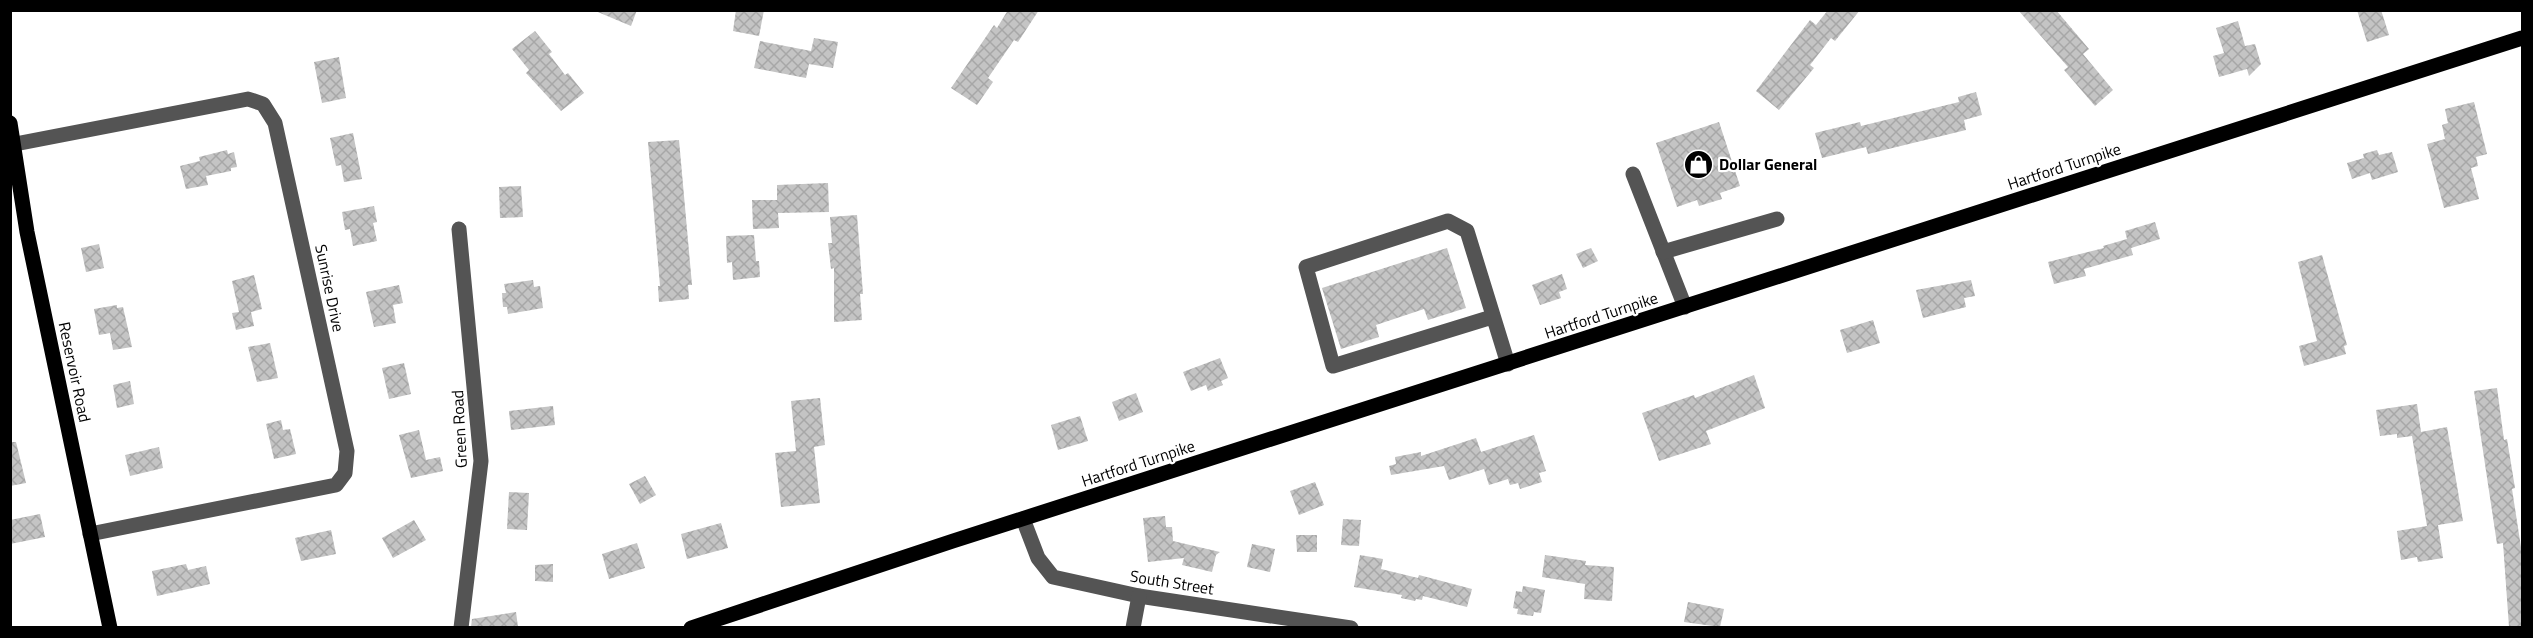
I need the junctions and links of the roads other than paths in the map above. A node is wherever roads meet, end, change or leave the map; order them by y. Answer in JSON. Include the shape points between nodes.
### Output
{"nodes":[{"id":1,"x":2523,"y":38,"type":"edge"},
{"id":2,"x":10,"y":123,"type":"edge"},
{"id":3,"x":12,"y":145,"type":"edge"},
{"id":4,"x":1633,"y":174,"type":"dead end"},
{"id":5,"x":1777,"y":219,"type":"dead end"},
{"id":6,"x":459,"y":229,"type":"dead end"},
{"id":7,"x":1663,"y":252,"type":"junction"},
{"id":8,"x":1685,"y":307,"type":"junction"},
{"id":9,"x":1492,"y":317,"type":"junction"},
{"id":10,"x":1508,"y":364,"type":"junction"},
{"id":11,"x":1023,"y":519,"type":"junction"},
{"id":12,"x":90,"y":534,"type":"junction"},
{"id":13,"x":1139,"y":596,"type":"junction"},
{"id":14,"x":110,"y":627,"type":"edge"},
{"id":15,"x":461,"y":627,"type":"edge"},
{"id":16,"x":691,"y":627,"type":"edge"},
{"id":17,"x":1133,"y":627,"type":"edge"},
{"id":18,"x":1351,"y":627,"type":"edge"}],
"edges":[{"from":1,"to":8,"type":"main road","name":"Hartford Turnpike"},
{"from":2,"to":3,"type":"main road","name":"Reservoir Road"},
{"from":3,"to":12,"type":"main road","name":"Reservoir Road"},
{"from":3,"to":12,"type":"street","name":"Sunrise Drive","via":[[248,99],[263,104],[276,123],[347,451],[345,472],[336,485]]},
{"from":4,"to":7,"type":"street"},
{"from":5,"to":7,"type":"street"},
{"from":6,"to":15,"type":"street","name":"Green Road","via":[[481,461]]},
{"from":7,"to":8,"type":"street"},
{"from":8,"to":10,"type":"main road","name":"Hartford Turnpike"},
{"from":9,"to":9,"type":"street","via":[[1467,231],[1448,221],[1306,267],[1333,366]]},
{"from":9,"to":10,"type":"street"},
{"from":10,"to":11,"type":"main road","name":"Hartford Turnpike"},
{"from":11,"to":13,"type":"street","name":"South Street","via":[[1038,558],[1053,578]]},
{"from":11,"to":16,"type":"main road","name":"Hartford Turnpike"},
{"from":12,"to":14,"type":"main road","name":"Reservoir Road"},
{"from":13,"to":17,"type":"street"},
{"from":13,"to":18,"type":"street","name":"South Street"}]}
